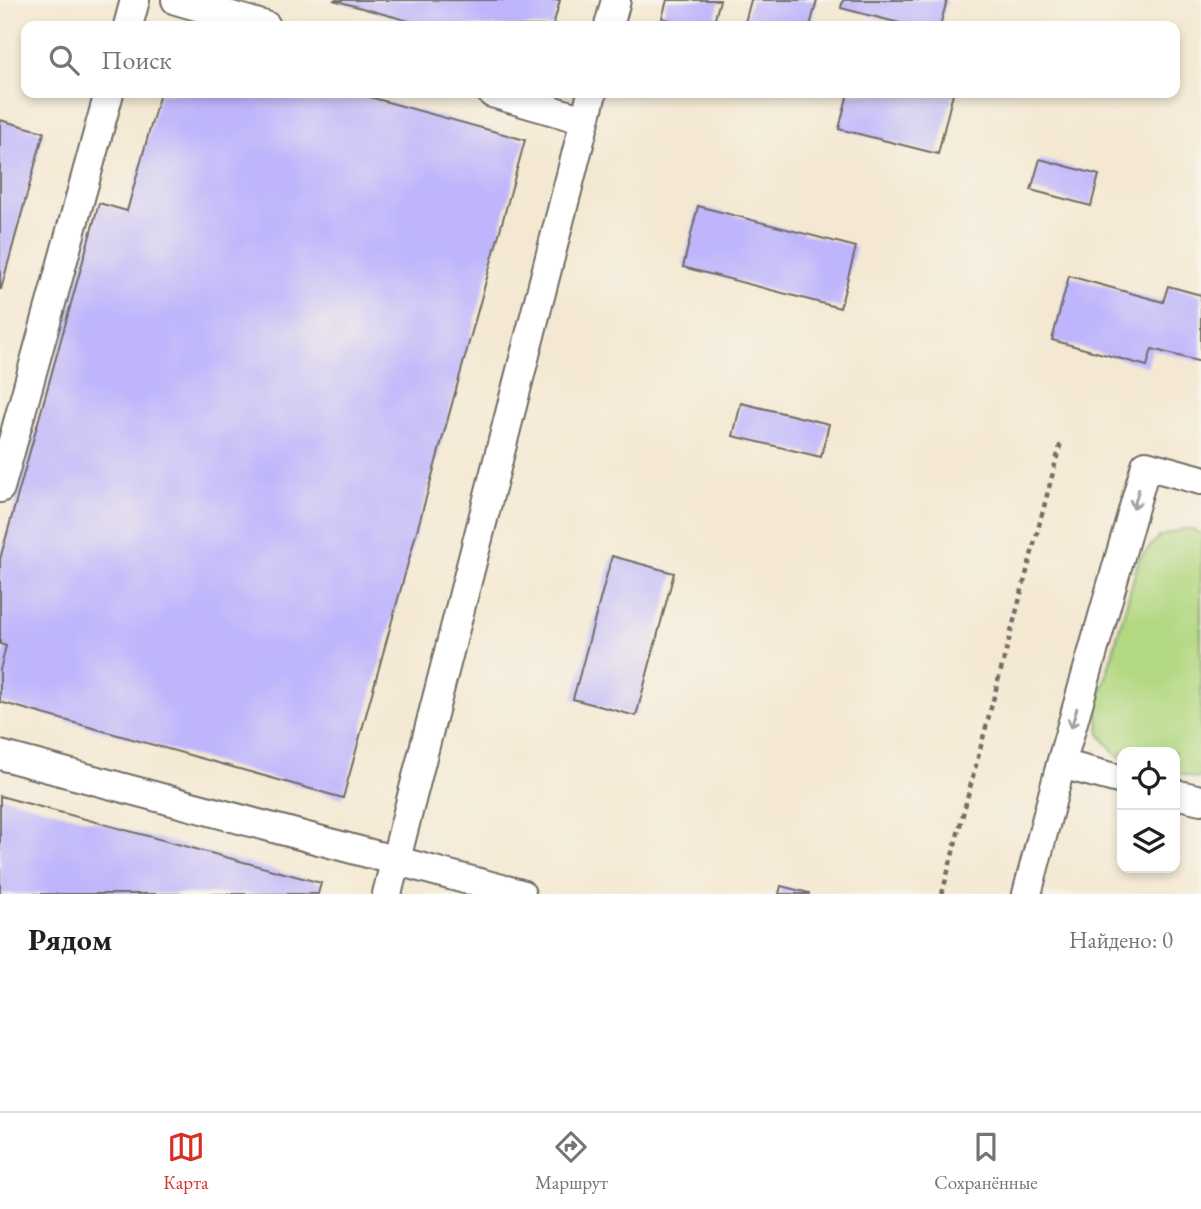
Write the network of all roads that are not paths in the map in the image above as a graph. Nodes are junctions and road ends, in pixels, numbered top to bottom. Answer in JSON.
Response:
{"nodes":[{"id":1,"x":135,"y":0,"type":"edge"},
{"id":2,"x":176,"y":0,"type":"edge"},
{"id":3,"x":616,"y":0,"type":"edge"},
{"id":4,"x":129,"y":21,"type":"edge"},
{"id":5,"x":249,"y":21,"type":"edge"},
{"id":6,"x":610,"y":21,"type":"edge"},
{"id":7,"x":108,"y":98,"type":"edge"},
{"id":8,"x":509,"y":98,"type":"edge"},
{"id":9,"x":591,"y":98,"type":"edge"},
{"id":10,"x":585,"y":120,"type":"junction"},
{"id":11,"x":1201,"y":480,"type":"edge"},
{"id":12,"x":0,"y":488,"type":"edge"},
{"id":13,"x":0,"y":755,"type":"edge"},
{"id":14,"x":1061,"y":764,"type":"junction"},
{"id":15,"x":1117,"y":779,"type":"edge"},
{"id":16,"x":1180,"y":795,"type":"edge"},
{"id":17,"x":1201,"y":800,"type":"edge"},
{"id":18,"x":396,"y":861,"type":"junction"},
{"id":19,"x":387,"y":894,"type":"edge"},
{"id":20,"x":521,"y":894,"type":"edge"},
{"id":21,"x":1027,"y":894,"type":"edge"}],
"edges":[{"from":1,"to":4,"type":"street"},
{"from":2,"to":5,"type":"street"},
{"from":3,"to":6,"type":"street"},
{"from":7,"to":12,"type":"street"},
{"from":8,"to":10,"type":"street"},
{"from":9,"to":10,"type":"street"},
{"from":10,"to":18,"type":"street"},
{"from":11,"to":14,"type":"street","one_way":true},
{"from":13,"to":18,"type":"street"},
{"from":14,"to":15,"type":"street"},
{"from":14,"to":21,"type":"street"},
{"from":16,"to":17,"type":"street"},
{"from":18,"to":19,"type":"street"},
{"from":18,"to":20,"type":"street"}]}
